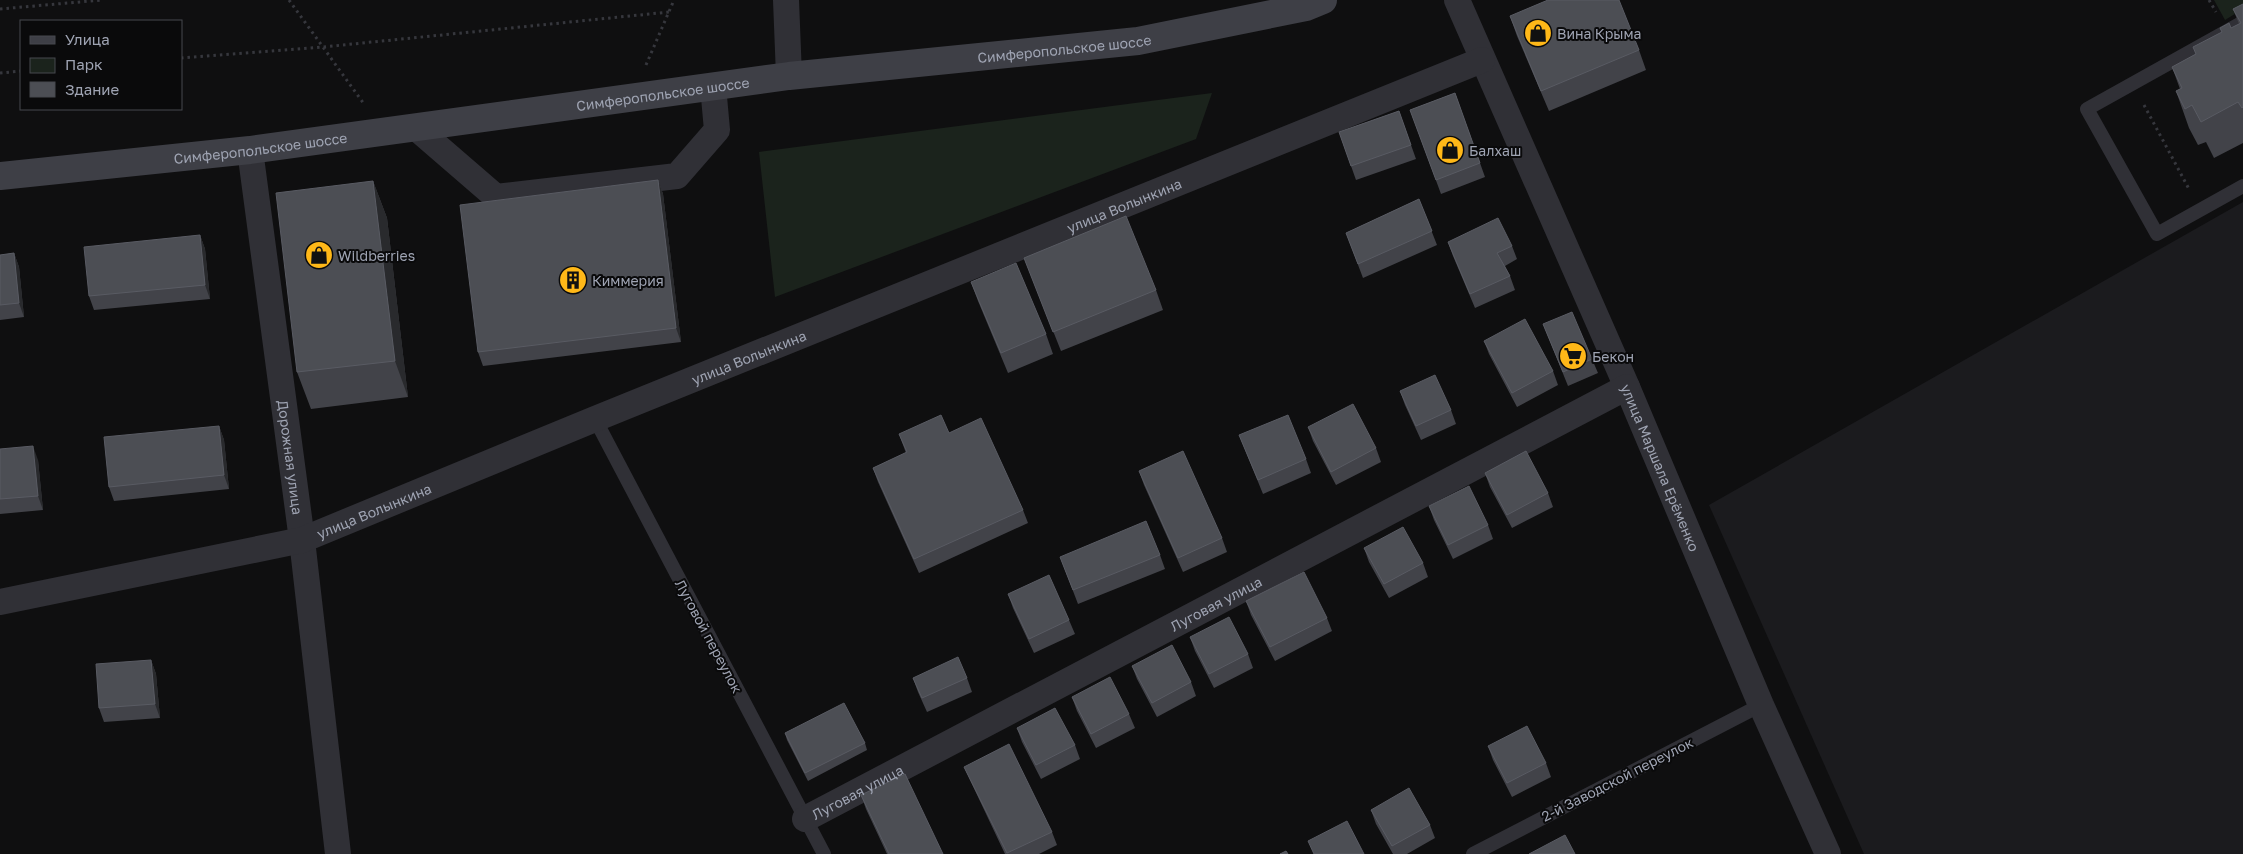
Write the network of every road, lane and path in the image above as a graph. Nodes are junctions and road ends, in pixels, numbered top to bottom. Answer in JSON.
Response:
{"nodes":[{"id":1,"x":102,"y":0,"type":"edge"},
{"id":2,"x":289,"y":0,"type":"edge"},
{"id":3,"x":674,"y":0,"type":"edge"},
{"id":4,"x":786,"y":0,"type":"edge"},
{"id":5,"x":1457,"y":0,"type":"edge"},
{"id":6,"x":1311,"y":2,"type":"edge"},
{"id":7,"x":0,"y":9,"type":"edge"},
{"id":8,"x":669,"y":12,"type":"junction"},
{"id":9,"x":2243,"y":22,"type":"edge"},
{"id":10,"x":323,"y":47,"type":"junction"},
{"id":11,"x":182,"y":58,"type":"edge"},
{"id":12,"x":1482,"y":60,"type":"junction"},
{"id":13,"x":645,"y":66,"type":"dead end"},
{"id":14,"x":20,"y":71,"type":"edge"},
{"id":15,"x":0,"y":73,"type":"edge"},
{"id":16,"x":789,"y":76,"type":"junction"},
{"id":17,"x":713,"y":86,"type":"junction"},
{"id":18,"x":2143,"y":103,"type":"dead end"},
{"id":19,"x":364,"y":104,"type":"dead end"},
{"id":20,"x":415,"y":127,"type":"junction"},
{"id":21,"x":250,"y":150,"type":"junction"},
{"id":22,"x":0,"y":176,"type":"edge"},
{"id":23,"x":2243,"y":186,"type":"edge"},
{"id":24,"x":2191,"y":192,"type":"dead end"},
{"id":25,"x":1627,"y":387,"type":"junction"},
{"id":26,"x":595,"y":419,"type":"junction"},
{"id":27,"x":302,"y":540,"type":"junction"},
{"id":28,"x":0,"y":602,"type":"edge"},
{"id":29,"x":1761,"y":705,"type":"junction"},
{"id":30,"x":805,"y":819,"type":"junction"},
{"id":31,"x":338,"y":854,"type":"edge"},
{"id":32,"x":824,"y":854,"type":"edge"},
{"id":33,"x":1473,"y":854,"type":"edge"},
{"id":34,"x":1828,"y":854,"type":"edge"}],
"edges":[{"from":1,"to":7,"type":"path"},
{"from":2,"to":10,"type":"path"},
{"from":3,"to":8,"type":"path"},
{"from":4,"to":16,"type":"street"},
{"from":5,"to":12,"type":"street","name":"улица Маршала Ерёменко"},
{"from":6,"to":16,"type":"main road","name":"Симферопольское шоссе"},
{"from":8,"to":10,"type":"path"},
{"from":8,"to":13,"type":"path"},
{"from":9,"to":23,"type":"lane"},
{"from":10,"to":11,"type":"path"},
{"from":10,"to":19,"type":"path"},
{"from":12,"to":25,"type":"street","name":"улица Маршала Ерёменко"},
{"from":12,"to":26,"type":"street","name":"улица Волынкина"},
{"from":14,"to":15,"type":"path"},
{"from":16,"to":17,"type":"main road","name":"Симферопольское шоссе"},
{"from":17,"to":20,"type":"main road","name":"Симферопольское шоссе"},
{"from":17,"to":20,"type":"street"},
{"from":18,"to":24,"type":"path"},
{"from":20,"to":21,"type":"main road","name":"Симферопольское шоссе"},
{"from":21,"to":22,"type":"main road","name":"Симферопольское шоссе"},
{"from":21,"to":27,"type":"street","name":"Дорожная улица"},
{"from":25,"to":29,"type":"street","name":"улица Маршала Ерёменко"},
{"from":25,"to":30,"type":"street","name":"Луговая улица"},
{"from":26,"to":27,"type":"street","name":"улица Волынкина"},
{"from":26,"to":30,"type":"lane","name":"Луговой переулок"},
{"from":27,"to":28,"type":"street","name":"улица Волынкина"},
{"from":27,"to":31,"type":"street","name":"Дорожная улица"},
{"from":29,"to":33,"type":"lane","name":"2-й Заводской переулок"},
{"from":29,"to":34,"type":"street","name":"улица Маршала Ерёменко"},
{"from":30,"to":32,"type":"lane","name":"Луговой переулок"}]}
